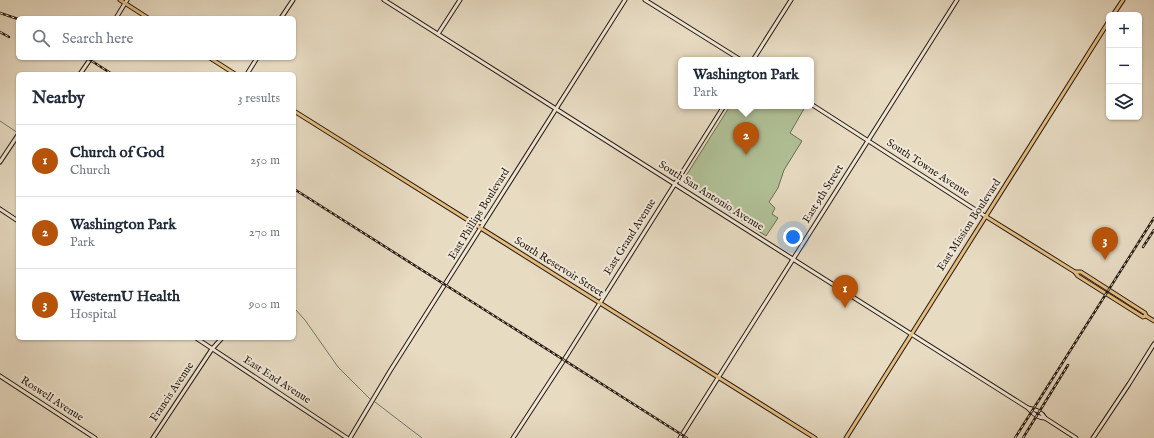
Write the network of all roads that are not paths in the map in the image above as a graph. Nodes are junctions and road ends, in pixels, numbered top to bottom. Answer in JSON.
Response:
{"nodes":[{"id":1,"x":120,"y":0,"type":"edge"},
{"id":2,"x":293,"y":0,"type":"edge"},
{"id":3,"x":384,"y":0,"type":"edge"},
{"id":4,"x":460,"y":0,"type":"edge"},
{"id":5,"x":625,"y":0,"type":"edge"},
{"id":6,"x":645,"y":0,"type":"edge"},
{"id":7,"x":791,"y":0,"type":"edge"},
{"id":8,"x":957,"y":0,"type":"edge"},
{"id":9,"x":1123,"y":0,"type":"edge"},
{"id":10,"x":126,"y":2,"type":"edge"},
{"id":11,"x":1115,"y":12,"type":"edge"},
{"id":12,"x":117,"y":16,"type":"edge"},
{"id":13,"x":145,"y":16,"type":"edge"},
{"id":14,"x":282,"y":16,"type":"edge"},
{"id":15,"x":1106,"y":26,"type":"edge"},
{"id":16,"x":438,"y":34,"type":"junction"},
{"id":17,"x":737,"y":57,"type":"edge"},
{"id":18,"x":755,"y":57,"type":"edge"},
{"id":19,"x":90,"y":60,"type":"edge"},
{"id":20,"x":213,"y":60,"type":"edge"},
{"id":21,"x":256,"y":60,"type":"edge"},
{"id":22,"x":81,"y":72,"type":"edge"},
{"id":23,"x":232,"y":72,"type":"edge"},
{"id":24,"x":248,"y":72,"type":"edge"},
{"id":25,"x":814,"y":106,"type":"edge"},
{"id":26,"x":556,"y":109,"type":"junction"},
{"id":27,"x":722,"y":109,"type":"edge"},
{"id":28,"x":296,"y":112,"type":"edge"},
{"id":29,"x":16,"y":138,"type":"edge"},
{"id":30,"x":868,"y":140,"type":"junction"},
{"id":31,"x":0,"y":162,"type":"edge"},
{"id":32,"x":674,"y":184,"type":"junction"},
{"id":33,"x":0,"y":209,"type":"edge"},
{"id":34,"x":986,"y":216,"type":"junction"},
{"id":35,"x":16,"y":220,"type":"edge"},
{"id":36,"x":481,"y":228,"type":"junction"},
{"id":37,"x":793,"y":259,"type":"junction"},
{"id":38,"x":1075,"y":272,"type":"junction"},
{"id":39,"x":599,"y":303,"type":"junction"},
{"id":40,"x":1146,"y":316,"type":"junction"},
{"id":41,"x":1154,"y":321,"type":"edge"},
{"id":42,"x":912,"y":334,"type":"junction"},
{"id":43,"x":199,"y":340,"type":"edge"},
{"id":44,"x":220,"y":340,"type":"edge"},
{"id":45,"x":1154,"y":344,"type":"edge"},
{"id":46,"x":212,"y":349,"type":"junction"},
{"id":47,"x":0,"y":376,"type":"edge"},
{"id":48,"x":718,"y":376,"type":"junction"},
{"id":49,"x":95,"y":438,"type":"edge"},
{"id":50,"x":152,"y":438,"type":"edge"},
{"id":51,"x":348,"y":438,"type":"edge"},
{"id":52,"x":513,"y":438,"type":"edge"},
{"id":53,"x":680,"y":438,"type":"edge"},
{"id":54,"x":815,"y":438,"type":"edge"},
{"id":55,"x":846,"y":438,"type":"edge"},
{"id":56,"x":1076,"y":438,"type":"edge"},
{"id":57,"x":1093,"y":438,"type":"edge"}],
"edges":[{"from":1,"to":10,"type":"main road"},
{"from":2,"to":14,"type":"street"},
{"from":3,"to":16,"type":"street","name":"South San Antonio Avenue"},
{"from":4,"to":16,"type":"street"},
{"from":5,"to":26,"type":"street","name":"East Phillips Boulevard"},
{"from":6,"to":17,"type":"street"},
{"from":7,"to":18,"type":"street"},
{"from":8,"to":30,"type":"street","name":"East 9th Street"},
{"from":9,"to":11,"type":"main road"},
{"from":10,"to":12,"type":"street"},
{"from":10,"to":13,"type":"main road"},
{"from":15,"to":34,"type":"main road","name":"East Mission Boulevard"},
{"from":16,"to":26,"type":"street","name":"South San Antonio Avenue"},
{"from":19,"to":22,"type":"street"},
{"from":20,"to":23,"type":"main road"},
{"from":21,"to":24,"type":"street"},
{"from":25,"to":30,"type":"street","name":"South Towne Avenue"},
{"from":26,"to":32,"type":"street","name":"South San Antonio Avenue"},
{"from":26,"to":36,"type":"street","name":"East Phillips Boulevard"},
{"from":27,"to":32,"type":"street","name":"East Grand Avenue"},
{"from":28,"to":36,"type":"main road","name":"South Reservoir Street"},
{"from":29,"to":31,"type":"street"},
{"from":30,"to":34,"type":"street","name":"South Towne Avenue"},
{"from":30,"to":37,"type":"street","name":"East 9th Street"},
{"from":32,"to":37,"type":"street","name":"South San Antonio Avenue"},
{"from":32,"to":39,"type":"street","name":"East Grand Avenue"},
{"from":33,"to":35,"type":"street"},
{"from":34,"to":38,"type":"main road","name":"South Towne Avenue"},
{"from":34,"to":42,"type":"main road","name":"East Mission Boulevard"},
{"from":36,"to":39,"type":"main road","name":"South Reservoir Street"},
{"from":36,"to":51,"type":"street","name":"East Phillips Boulevard"},
{"from":37,"to":42,"type":"street","name":"South San Antonio Avenue"},
{"from":37,"to":48,"type":"street","name":"East 9th Street"},
{"from":38,"to":40,"type":"main road"},
{"from":38,"to":40,"type":"main road"},
{"from":39,"to":48,"type":"main road","name":"South Reservoir Street"},
{"from":39,"to":52,"type":"street","name":"East Grand Avenue"},
{"from":40,"to":41,"type":"main road"},
{"from":42,"to":55,"type":"main road","name":"East Mission Boulevard"},
{"from":42,"to":56,"type":"street","name":"South San Antonio Avenue"},
{"from":43,"to":46,"type":"street","name":"East End Avenue"},
{"from":44,"to":46,"type":"street","name":"Francis Avenue"},
{"from":45,"to":57,"type":"street"},
{"from":46,"to":50,"type":"street","name":"Francis Avenue"},
{"from":46,"to":51,"type":"street","name":"East End Avenue"},
{"from":47,"to":49,"type":"street","name":"Roswell Avenue"},
{"from":48,"to":53,"type":"street","name":"East 9th Street"},
{"from":48,"to":54,"type":"main road","name":"South Reservoir Street"}]}
